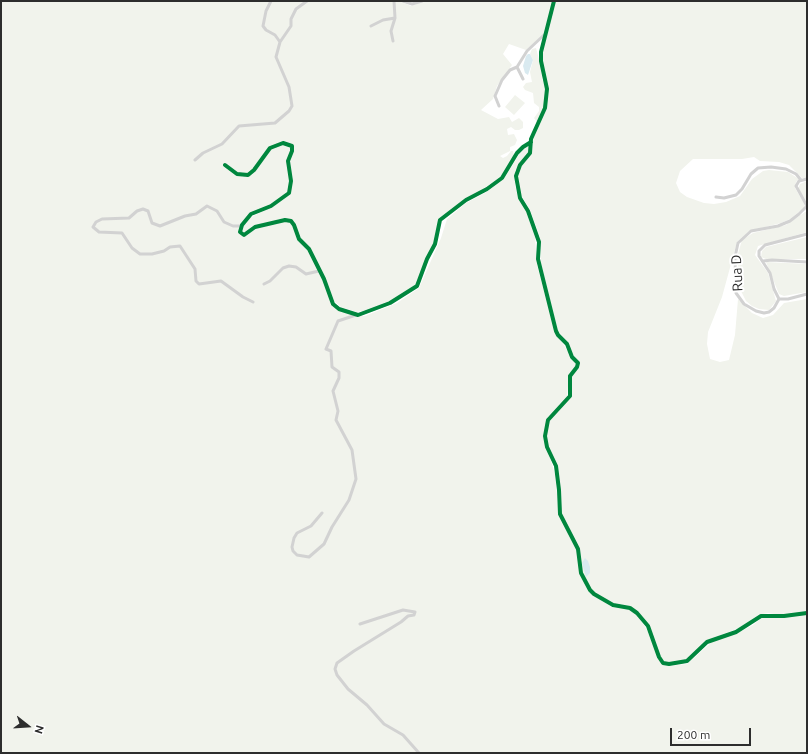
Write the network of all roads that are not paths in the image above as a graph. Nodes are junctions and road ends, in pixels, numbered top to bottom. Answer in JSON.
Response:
{"nodes":[{"id":1,"x":271,"y":1,"type":"edge"},
{"id":2,"x":307,"y":1,"type":"edge"},
{"id":3,"x":394,"y":1,"type":"edge"},
{"id":4,"x":404,"y":1,"type":"edge"},
{"id":5,"x":422,"y":1,"type":"edge"},
{"id":6,"x":554,"y":1,"type":"edge"},
{"id":7,"x":395,"y":18,"type":"junction"},
{"id":8,"x":371,"y":26,"type":"dead end"},
{"id":9,"x":545,"y":34,"type":"junction"},
{"id":10,"x":392,"y":41,"type":"dead end"},
{"id":11,"x":280,"y":42,"type":"junction"},
{"id":12,"x":517,"y":67,"type":"junction"},
{"id":13,"x":523,"y":79,"type":"dead end"},
{"id":14,"x":499,"y":106,"type":"dead end"},
{"id":15,"x":531,"y":142,"type":"junction"},
{"id":16,"x":196,"y":160,"type":"dead end"},
{"id":17,"x":226,"y":165,"type":"dead end"},
{"id":18,"x":807,"y":179,"type":"edge"},
{"id":19,"x":801,"y":180,"type":"junction"},
{"id":20,"x":716,"y":197,"type":"dead end"},
{"id":21,"x":807,"y":206,"type":"edge"},
{"id":22,"x":241,"y":226,"type":"junction"},
{"id":23,"x":807,"y":234,"type":"edge"},
{"id":24,"x":763,"y":261,"type":"junction"},
{"id":25,"x":807,"y":262,"type":"edge"},
{"id":26,"x":319,"y":271,"type":"junction"},
{"id":27,"x":264,"y":284,"type":"dead end"},
{"id":28,"x":807,"y":294,"type":"edge"},
{"id":29,"x":779,"y":299,"type":"junction"},
{"id":30,"x":253,"y":302,"type":"dead end"},
{"id":31,"x":358,"y":315,"type":"junction"},
{"id":32,"x":322,"y":513,"type":"dead end"},
{"id":33,"x":807,"y":613,"type":"edge"},
{"id":34,"x":360,"y":624,"type":"dead end"},
{"id":35,"x":419,"y":753,"type":"edge"}],
"edges":[{"from":1,"to":11,"type":"street"},
{"from":2,"to":11,"type":"street"},
{"from":3,"to":7,"type":"street"},
{"from":4,"to":5,"type":"street"},
{"from":6,"to":9,"type":"street"},
{"from":7,"to":8,"type":"street"},
{"from":7,"to":10,"type":"street"},
{"from":9,"to":12,"type":"street"},
{"from":9,"to":15,"type":"street"},
{"from":11,"to":16,"type":"street"},
{"from":12,"to":13,"type":"street"},
{"from":12,"to":14,"type":"street"},
{"from":15,"to":31,"type":"street"},
{"from":15,"to":33,"type":"street"},
{"from":17,"to":22,"type":"street"},
{"from":18,"to":19,"type":"street"},
{"from":19,"to":20,"type":"street"},
{"from":19,"to":21,"type":"street"},
{"from":21,"to":29,"type":"street","name":"Rua D"},
{"from":22,"to":26,"type":"street"},
{"from":22,"to":30,"type":"street"},
{"from":23,"to":24,"type":"street","name":"Rua D"},
{"from":24,"to":25,"type":"street"},
{"from":24,"to":29,"type":"street","name":"Rua D"},
{"from":26,"to":27,"type":"street"},
{"from":26,"to":31,"type":"street"},
{"from":28,"to":29,"type":"street"},
{"from":31,"to":32,"type":"street"},
{"from":34,"to":35,"type":"street"}]}
